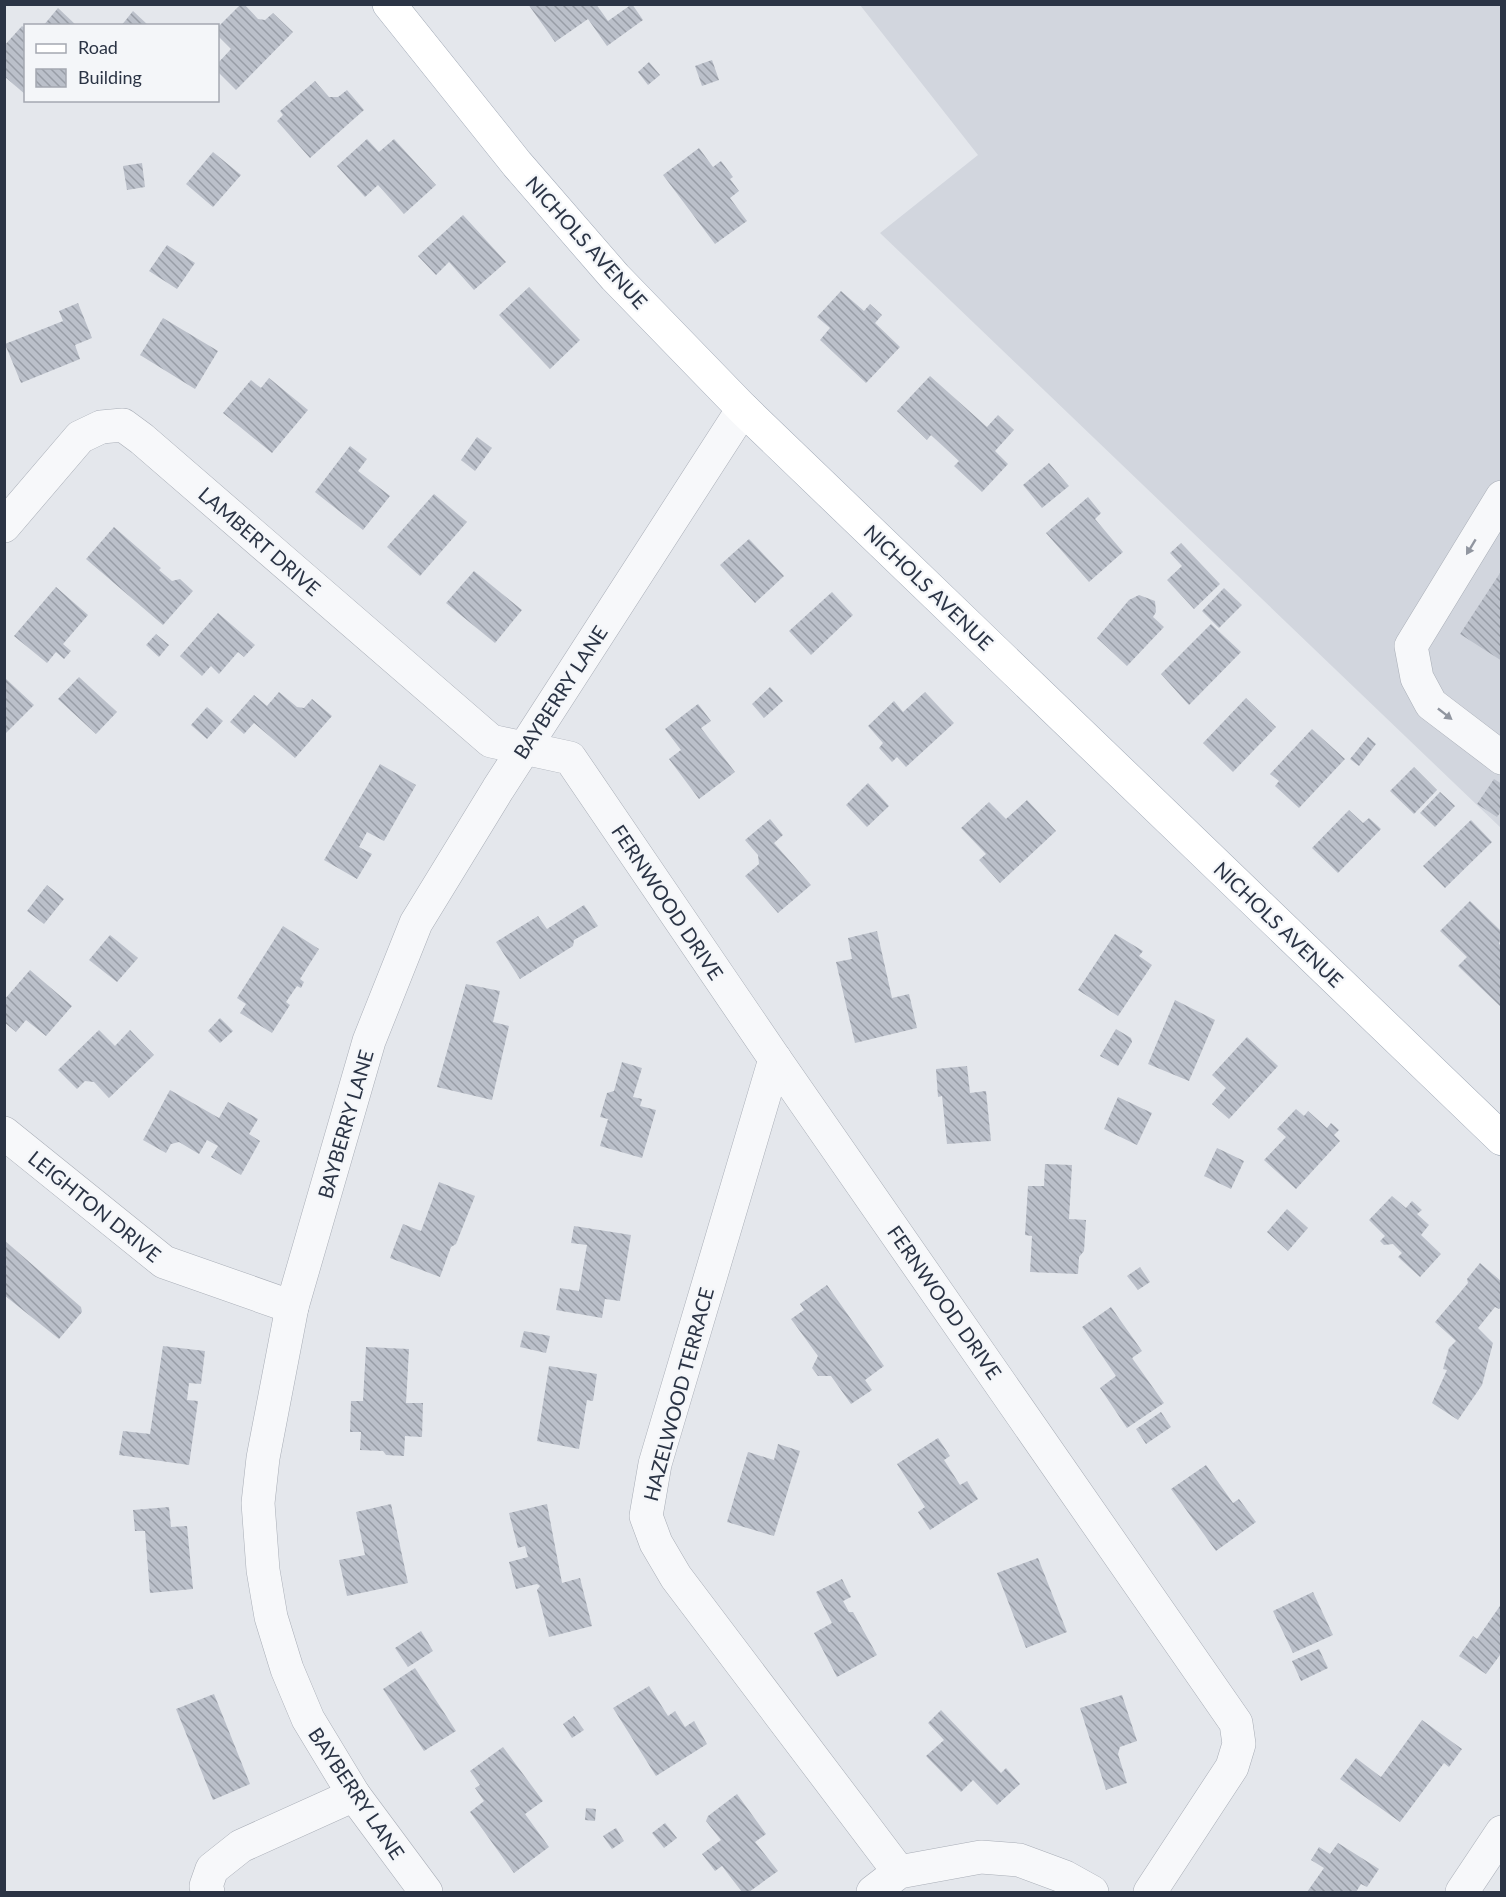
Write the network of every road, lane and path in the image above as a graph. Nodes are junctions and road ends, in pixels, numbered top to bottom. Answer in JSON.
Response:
{"nodes":[{"id":1,"x":388,"y":4,"type":"edge"},
{"id":2,"x":743,"y":409,"type":"junction"},
{"id":3,"x":1502,"y":497,"type":"edge"},
{"id":4,"x":4,"y":526,"type":"edge"},
{"id":5,"x":525,"y":747,"type":"junction"},
{"id":6,"x":1502,"y":758,"type":"edge"},
{"id":7,"x":775,"y":1059,"type":"junction"},
{"id":8,"x":4,"y":1133,"type":"edge"},
{"id":9,"x":1502,"y":1139,"type":"edge"},
{"id":10,"x":292,"y":1307,"type":"junction"},
{"id":11,"x":354,"y":1795,"type":"junction"},
{"id":12,"x":1502,"y":1832,"type":"edge"},
{"id":13,"x":899,"y":1872,"type":"junction"},
{"id":14,"x":208,"y":1893,"type":"edge"},
{"id":15,"x":426,"y":1893,"type":"edge"},
{"id":16,"x":873,"y":1893,"type":"edge"},
{"id":17,"x":1092,"y":1893,"type":"edge"},
{"id":18,"x":1150,"y":1893,"type":"edge"},
{"id":19,"x":1462,"y":1893,"type":"edge"}],
"edges":[{"from":1,"to":2,"type":"main road","name":"NICHOLS AVENUE"},
{"from":2,"to":5,"type":"street","name":"BAYBERRY LANE"},
{"from":2,"to":9,"type":"main road","name":"NICHOLS AVENUE"},
{"from":3,"to":6,"type":"street","one_way":true},
{"from":4,"to":5,"type":"street","name":"LAMBERT DRIVE"},
{"from":5,"to":7,"type":"street","name":"FERNWOOD DRIVE"},
{"from":5,"to":10,"type":"street","name":"BAYBERRY LANE"},
{"from":7,"to":13,"type":"street","name":"HAZELWOOD TERRACE"},
{"from":7,"to":18,"type":"street","name":"FERNWOOD DRIVE"},
{"from":8,"to":10,"type":"street","name":"LEIGHTON DRIVE"},
{"from":10,"to":11,"type":"street","name":"BAYBERRY LANE"},
{"from":11,"to":14,"type":"street"},
{"from":11,"to":15,"type":"street","name":"BAYBERRY LANE"},
{"from":12,"to":19,"type":"street"},
{"from":13,"to":16,"type":"street"},
{"from":13,"to":17,"type":"street"}]}
